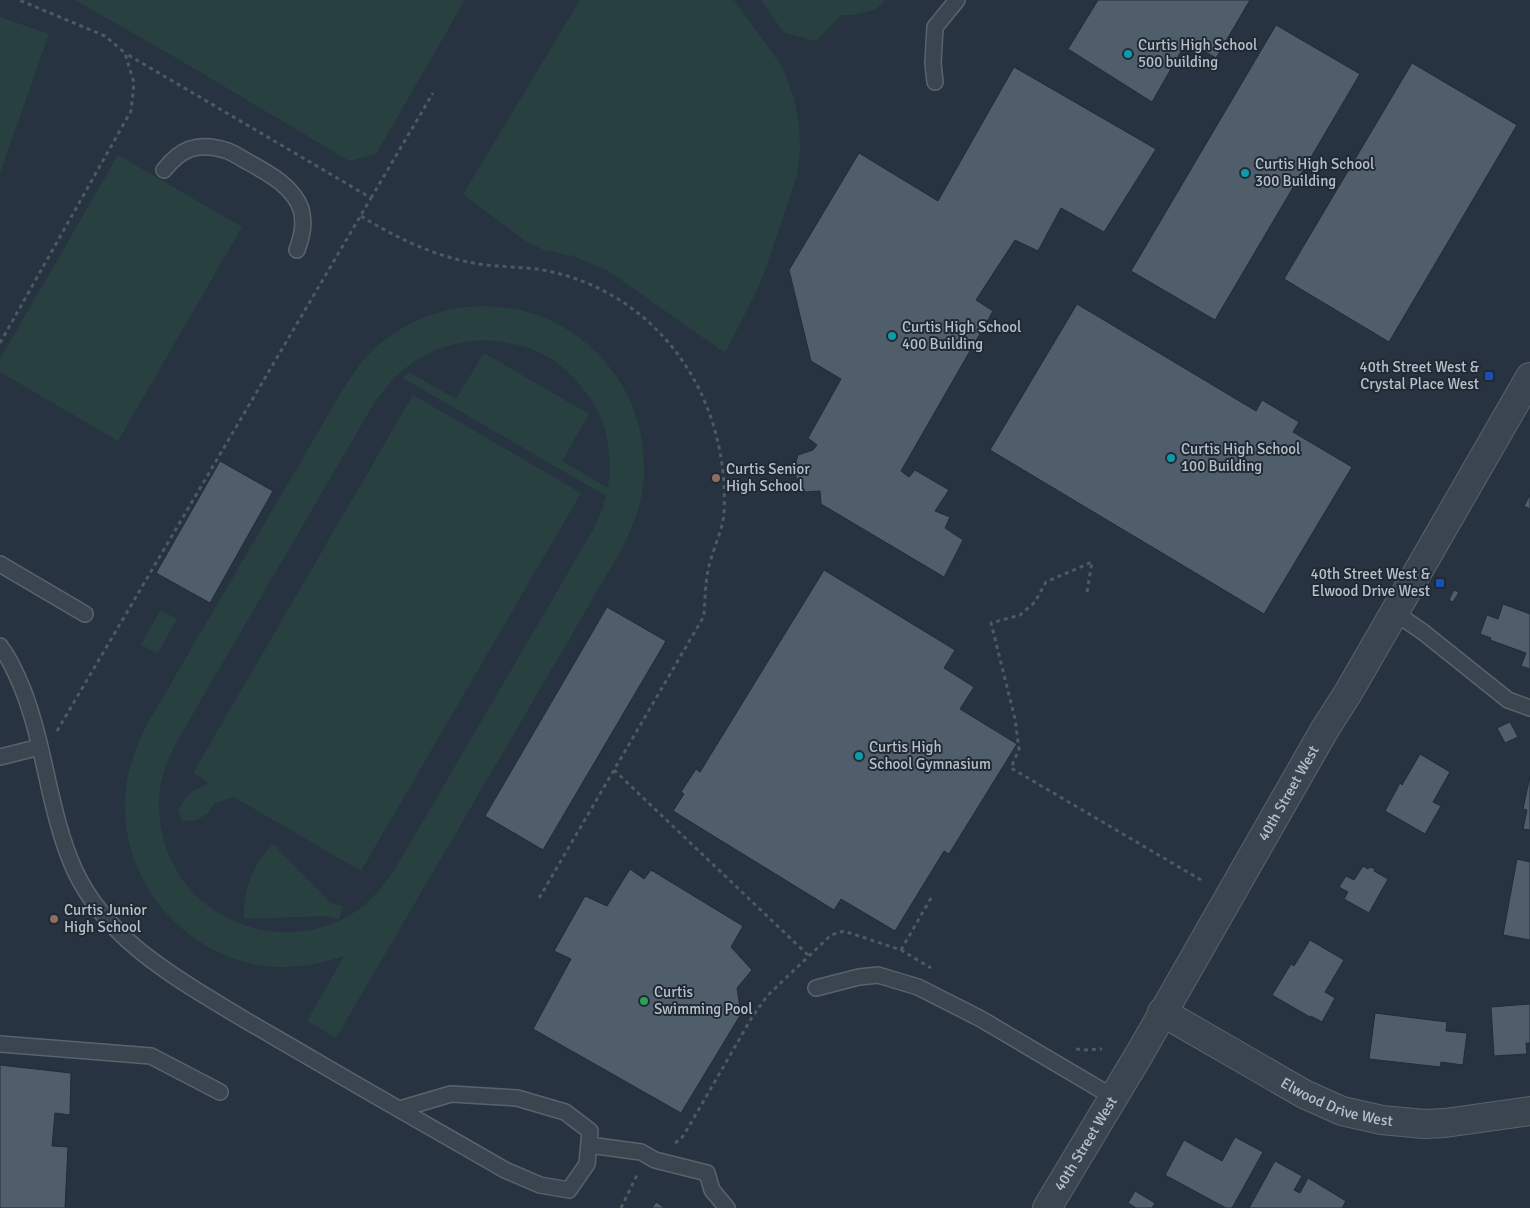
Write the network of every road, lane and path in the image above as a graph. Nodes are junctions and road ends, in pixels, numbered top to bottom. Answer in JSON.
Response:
{"nodes":[{"id":1,"x":18,"y":0,"type":"edge"},
{"id":2,"x":957,"y":0,"type":"edge"},
{"id":3,"x":125,"y":53,"type":"junction"},
{"id":4,"x":935,"y":82,"type":"dead end"},
{"id":5,"x":433,"y":93,"type":"dead end"},
{"id":6,"x":164,"y":170,"type":"dead end"},
{"id":7,"x":371,"y":198,"type":"junction"},
{"id":8,"x":361,"y":216,"type":"junction"},
{"id":9,"x":297,"y":250,"type":"dead end"},
{"id":10,"x":0,"y":342,"type":"edge"},
{"id":11,"x":1530,"y":377,"type":"edge"},
{"id":12,"x":0,"y":564,"type":"edge"},
{"id":13,"x":1087,"y":592,"type":"dead end"},
{"id":14,"x":1394,"y":612,"type":"junction"},
{"id":15,"x":85,"y":614,"type":"dead end"},
{"id":16,"x":0,"y":646,"type":"edge"},
{"id":17,"x":1530,"y":708,"type":"edge"},
{"id":18,"x":41,"y":752,"type":"junction"},
{"id":19,"x":0,"y":757,"type":"edge"},
{"id":20,"x":614,"y":770,"type":"junction"},
{"id":21,"x":1201,"y":880,"type":"dead end"},
{"id":22,"x":931,"y":898,"type":"dead end"},
{"id":23,"x":538,"y":900,"type":"dead end"},
{"id":24,"x":901,"y":950,"type":"junction"},
{"id":25,"x":809,"y":956,"type":"junction"},
{"id":26,"x":938,"y":972,"type":"dead end"},
{"id":27,"x":816,"y":988,"type":"dead end"},
{"id":28,"x":1162,"y":1012,"type":"junction"},
{"id":29,"x":0,"y":1044,"type":"edge"},
{"id":30,"x":1069,"y":1047,"type":"dead end"},
{"id":31,"x":1102,"y":1049,"type":"dead end"},
{"id":32,"x":220,"y":1092,"type":"dead end"},
{"id":33,"x":1113,"y":1097,"type":"junction"},
{"id":34,"x":400,"y":1109,"type":"junction"},
{"id":35,"x":1530,"y":1111,"type":"edge"},
{"id":36,"x":589,"y":1145,"type":"junction"},
{"id":37,"x":669,"y":1148,"type":"dead end"},
{"id":38,"x":637,"y":1176,"type":"dead end"},
{"id":39,"x":621,"y":1208,"type":"edge"},
{"id":40,"x":728,"y":1208,"type":"edge"},
{"id":41,"x":1047,"y":1208,"type":"edge"}],
"edges":[{"from":1,"to":3,"type":"path"},
{"from":2,"to":4,"type":"lane"},
{"from":3,"to":7,"type":"path"},
{"from":3,"to":10,"type":"path"},
{"from":5,"to":7,"type":"path"},
{"from":6,"to":9,"type":"lane"},
{"from":7,"to":8,"type":"path"},
{"from":8,"to":18,"type":"path"},
{"from":8,"to":20,"type":"path"},
{"from":11,"to":14,"type":"street","name":"40th Street West"},
{"from":12,"to":15,"type":"lane"},
{"from":13,"to":21,"type":"path"},
{"from":14,"to":17,"type":"lane"},
{"from":14,"to":28,"type":"street","name":"40th Street West"},
{"from":16,"to":18,"type":"lane"},
{"from":18,"to":19,"type":"lane"},
{"from":18,"to":34,"type":"lane"},
{"from":20,"to":23,"type":"path"},
{"from":20,"to":25,"type":"path"},
{"from":22,"to":24,"type":"path"},
{"from":24,"to":25,"type":"path"},
{"from":24,"to":26,"type":"path"},
{"from":25,"to":37,"type":"path"},
{"from":27,"to":33,"type":"lane"},
{"from":28,"to":33,"type":"street","name":"40th Street West"},
{"from":28,"to":35,"type":"street","name":"Elwood Drive West"},
{"from":29,"to":32,"type":"lane"},
{"from":30,"to":31,"type":"path"},
{"from":33,"to":41,"type":"street","name":"40th Street West"},
{"from":34,"to":36,"type":"lane"},
{"from":34,"to":36,"type":"lane"},
{"from":36,"to":40,"type":"lane"},
{"from":38,"to":39,"type":"path"}]}
